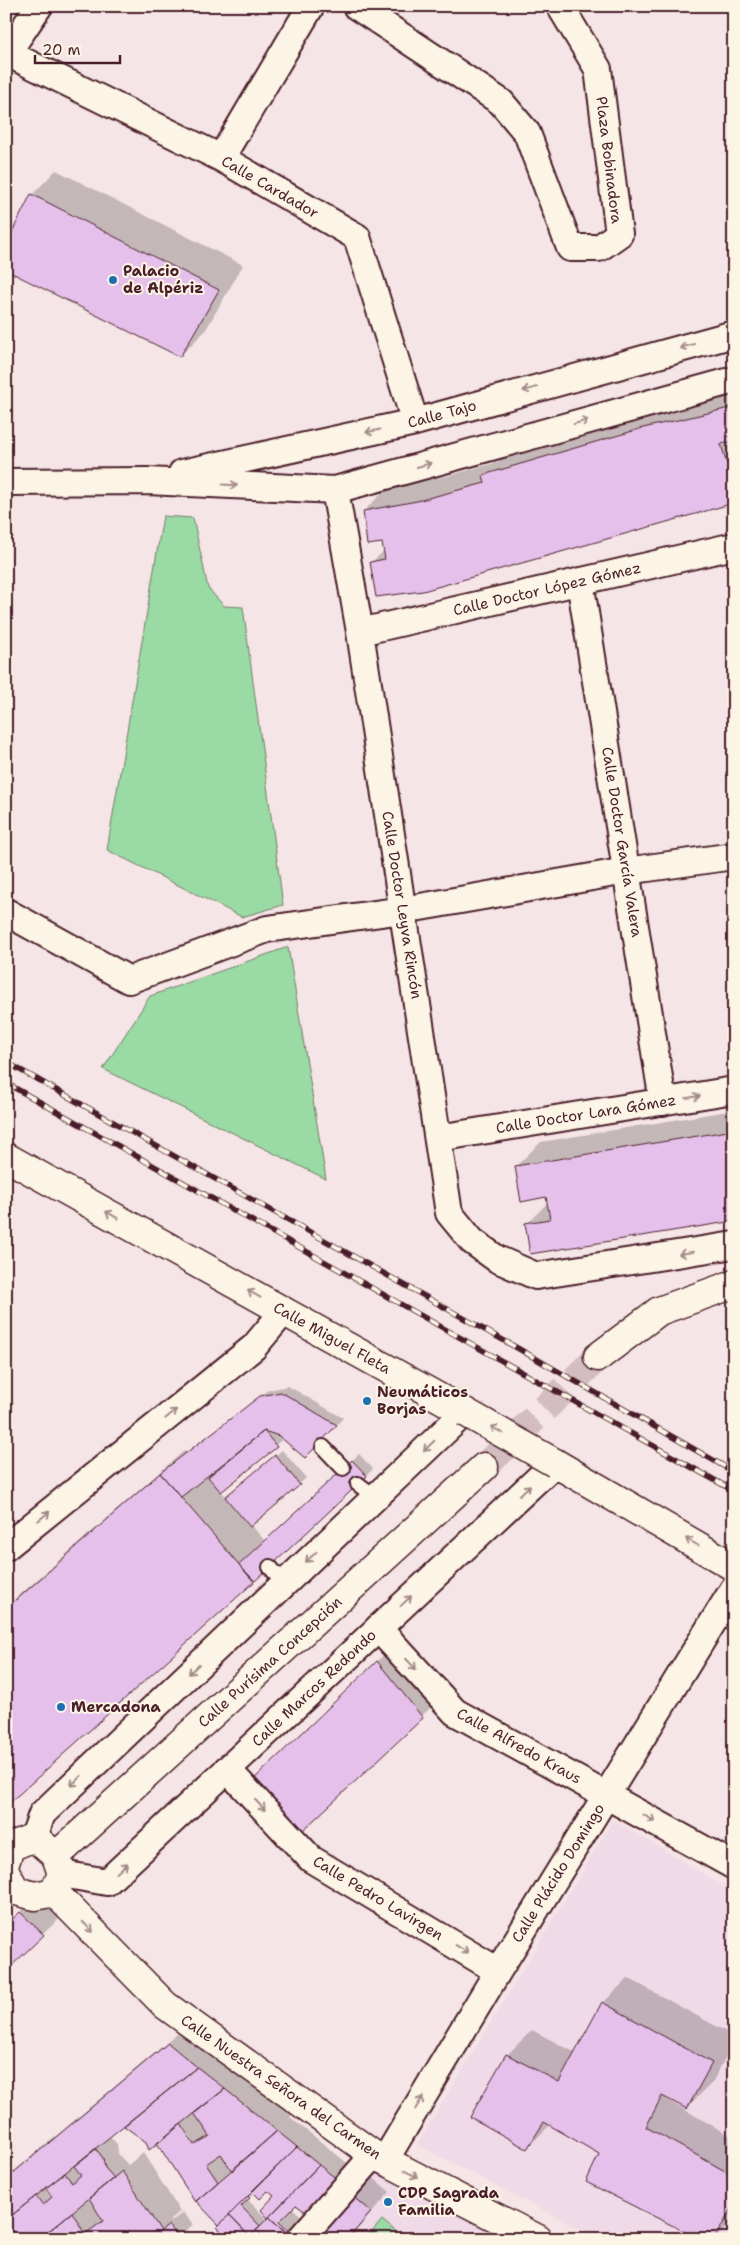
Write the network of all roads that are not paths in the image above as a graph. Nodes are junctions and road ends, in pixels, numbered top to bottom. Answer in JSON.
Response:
{"nodes":[{"id":1,"x":39,"y":6,"type":"edge"},
{"id":2,"x":311,"y":6,"type":"edge"},
{"id":3,"x":356,"y":6,"type":"edge"},
{"id":4,"x":560,"y":6,"type":"edge"},
{"id":5,"x":7,"y":54,"type":"edge"},
{"id":6,"x":220,"y":158,"type":"junction"},
{"id":7,"x":734,"y":334,"type":"edge"},
{"id":8,"x":734,"y":380,"type":"edge"},
{"id":9,"x":415,"y":422,"type":"junction"},
{"id":10,"x":147,"y":481,"type":"junction"},
{"id":11,"x":6,"y":482,"type":"edge"},
{"id":12,"x":335,"y":490,"type":"junction"},
{"id":13,"x":734,"y":546,"type":"edge"},
{"id":14,"x":580,"y":581,"type":"junction"},
{"id":15,"x":360,"y":632,"type":"junction"},
{"id":16,"x":734,"y":856,"type":"edge"},
{"id":17,"x":626,"y":871,"type":"junction"},
{"id":18,"x":403,"y":910,"type":"junction"},
{"id":19,"x":6,"y":912,"type":"edge"},
{"id":20,"x":734,"y":1090,"type":"edge"},
{"id":21,"x":663,"y":1102,"type":"junction"},
{"id":22,"x":438,"y":1138,"type":"junction"},
{"id":23,"x":6,"y":1157,"type":"edge"},
{"id":24,"x":734,"y":1245,"type":"edge"},
{"id":25,"x":734,"y":1284,"type":"edge"},
{"id":26,"x":284,"y":1311,"type":"junction"},
{"id":27,"x":598,"y":1357,"type":"tunnel mouth"},
{"id":28,"x":465,"y":1412,"type":"junction"},
{"id":29,"x":323,"y":1447,"type":"dead end"},
{"id":30,"x":554,"y":1463,"type":"junction"},
{"id":31,"x":484,"y":1467,"type":"tunnel mouth"},
{"id":32,"x":343,"y":1468,"type":"dead end"},
{"id":33,"x":6,"y":1547,"type":"edge"},
{"id":34,"x":734,"y":1567,"type":"edge"},
{"id":35,"x":734,"y":1588,"type":"edge"},
{"id":36,"x":378,"y":1628,"type":"junction"},
{"id":37,"x":227,"y":1769,"type":"junction"},
{"id":38,"x":607,"y":1794,"type":"junction"},
{"id":39,"x":12,"y":1865,"type":"edge"},
{"id":40,"x":734,"y":1866,"type":"edge"},
{"id":41,"x":57,"y":1874,"type":"junction"},
{"id":42,"x":498,"y":1971,"type":"junction"},
{"id":43,"x":380,"y":2157,"type":"junction"},
{"id":44,"x":300,"y":2239,"type":"edge"},
{"id":45,"x":538,"y":2239,"type":"edge"}],
"edges":[{"from":1,"to":5,"type":"street"},
{"from":2,"to":6,"type":"street"},
{"from":3,"to":4,"type":"street","name":"Plaza Bobinadora"},
{"from":5,"to":6,"type":"street","name":"Calle Cardador"},
{"from":6,"to":9,"type":"street","name":"Calle Cardador"},
{"from":7,"to":9,"type":"street","name":"Calle Tajo","one_way":true},
{"from":12,"to":8,"type":"street","name":"Calle Tajo","one_way":true},
{"from":9,"to":10,"type":"street","name":"Calle Tajo","one_way":true},
{"from":10,"to":11,"type":"street","name":"Calle Tajo"},
{"from":10,"to":12,"type":"street","name":"Calle Tajo","one_way":true},
{"from":12,"to":15,"type":"street","name":"Calle Doctor Leyva Rincón"},
{"from":13,"to":14,"type":"street","name":"Calle Doctor López Gómez"},
{"from":14,"to":15,"type":"street","name":"Calle Doctor López Gómez"},
{"from":14,"to":17,"type":"street","name":"Calle Doctor García Valera"},
{"from":15,"to":18,"type":"street","name":"Calle Doctor Leyva Rincón"},
{"from":16,"to":17,"type":"street"},
{"from":17,"to":18,"type":"street"},
{"from":17,"to":21,"type":"street","name":"Calle Doctor García Valera"},
{"from":18,"to":19,"type":"street"},
{"from":18,"to":22,"type":"street","name":"Calle Doctor Leyva Rincón"},
{"from":21,"to":20,"type":"street","name":"Calle Doctor Lara Gómez","one_way":true},
{"from":21,"to":22,"type":"street","name":"Calle Doctor Lara Gómez"},
{"from":24,"to":22,"type":"street","name":"Calle Doctor Leyva Rincón","one_way":true},
{"from":26,"to":23,"type":"street","name":"Calle Miguel Fleta","one_way":true},
{"from":25,"to":27,"type":"street"},
{"from":26,"to":28,"type":"street","name":"Calle Miguel Fleta"},
{"from":33,"to":26,"type":"street","one_way":true},
{"from":30,"to":28,"type":"street","name":"Calle Miguel Fleta","one_way":true,"bridge":true},
{"from":28,"to":39,"type":"street","one_way":true},
{"from":29,"to":32,"type":"lane"},
{"from":34,"to":30,"type":"street","name":"Calle Miguel Fleta","one_way":true},
{"from":36,"to":30,"type":"street","name":"Calle Marcos Redondo","one_way":true},
{"from":31,"to":41,"type":"street","name":"Calle Purísima Concepción"},
{"from":35,"to":38,"type":"street","name":"Calle Plácido Domingo"},
{"from":36,"to":37,"type":"street","name":"Calle Marcos Redondo"},
{"from":36,"to":38,"type":"street","name":"Calle Alfredo Kraus","one_way":true},
{"from":41,"to":37,"type":"street","name":"Calle Marcos Redondo","one_way":true},
{"from":37,"to":42,"type":"street","name":"Calle Pedro Lavirgen","one_way":true},
{"from":38,"to":40,"type":"street","name":"Calle Alfredo Kraus","one_way":true},
{"from":38,"to":42,"type":"street","name":"Calle Plácido Domingo"},
{"from":39,"to":41,"type":"street","name":"Calle Nuestra Señora del Carmen"},
{"from":39,"to":41,"type":"street"},
{"from":41,"to":43,"type":"street","name":"Calle Nuestra Señora del Carmen","one_way":true},
{"from":43,"to":42,"type":"street","name":"Calle Plácido Domingo","one_way":true},
{"from":43,"to":44,"type":"street","name":"Calle Plácido Domingo"},
{"from":43,"to":45,"type":"street","name":"Calle Nuestra Señora del Carmen","one_way":true}]}
